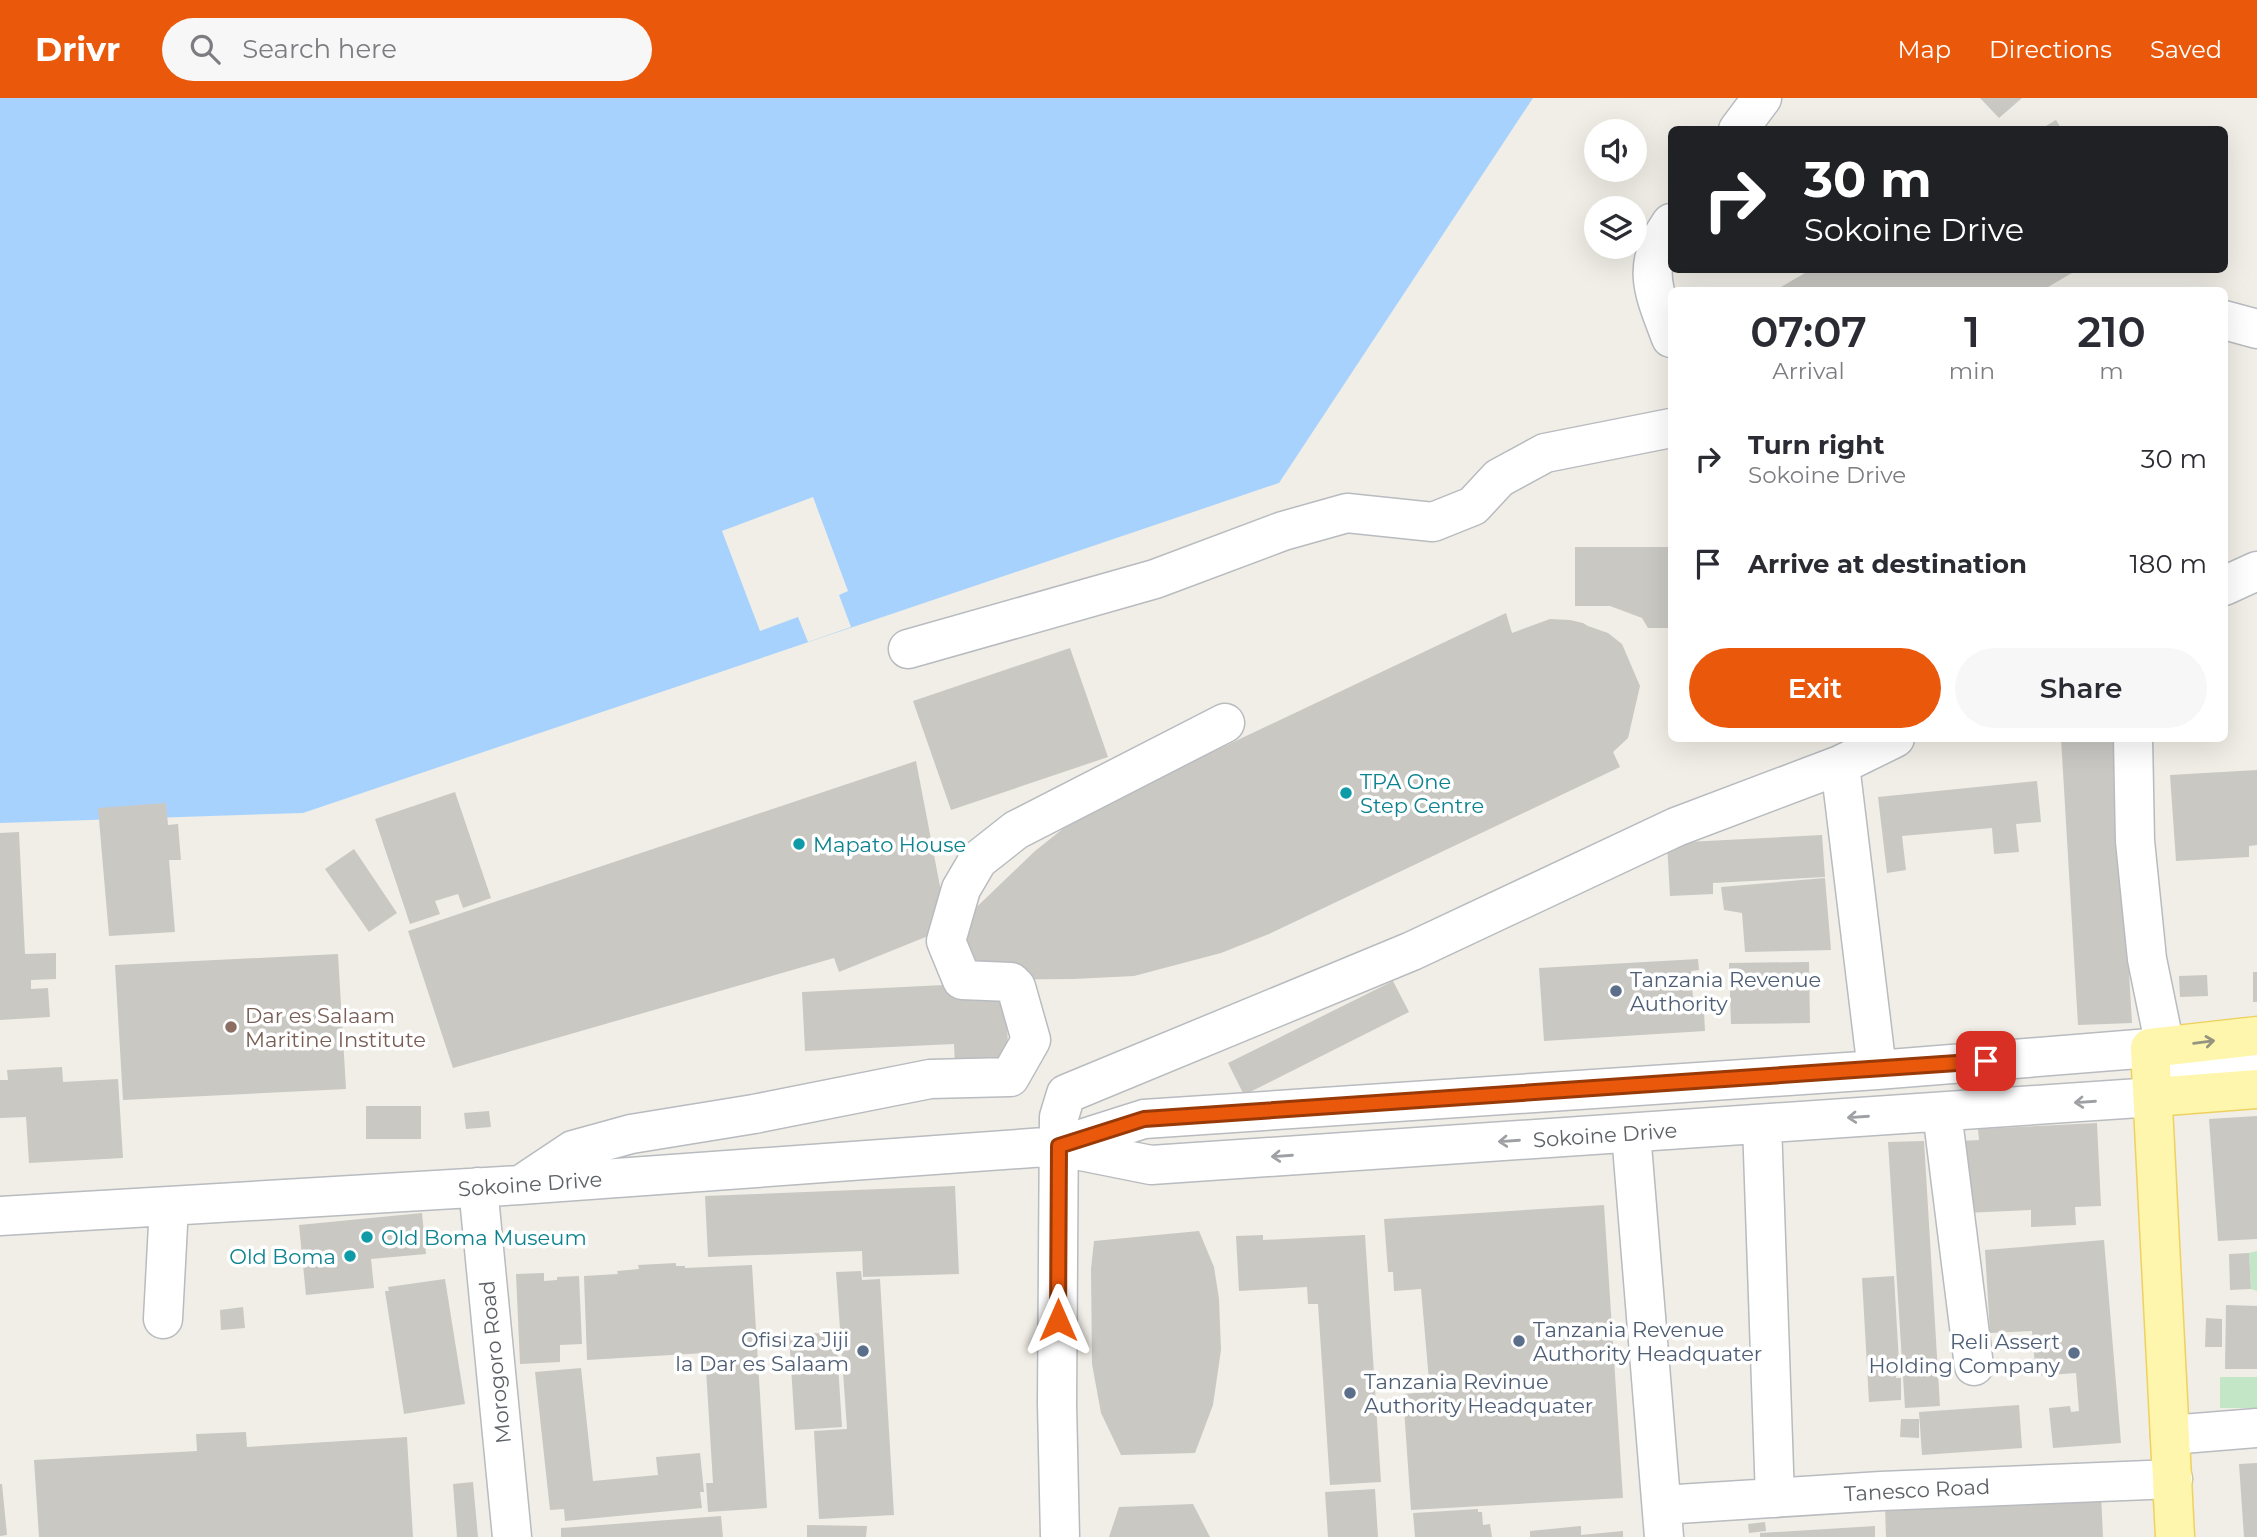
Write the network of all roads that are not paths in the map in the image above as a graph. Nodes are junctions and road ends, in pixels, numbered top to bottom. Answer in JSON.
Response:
{"nodes":[{"id":1,"x":1762,"y":98,"type":"edge"},
{"id":2,"x":1741,"y":126,"type":"edge"},
{"id":3,"x":1668,"y":227,"type":"edge"},
{"id":4,"x":2228,"y":321,"type":"edge"},
{"id":5,"x":1668,"y":329,"type":"edge"},
{"id":6,"x":2257,"y":329,"type":"edge"},
{"id":7,"x":1668,"y":429,"type":"edge"},
{"id":8,"x":2257,"y":571,"type":"edge"},
{"id":9,"x":2228,"y":584,"type":"edge"},
{"id":10,"x":908,"y":649,"type":"dead end"},
{"id":11,"x":1225,"y":723,"type":"dead end"},
{"id":12,"x":1887,"y":742,"type":"edge"},
{"id":13,"x":2133,"y":742,"type":"edge"},
{"id":14,"x":1839,"y":765,"type":"junction"},
{"id":15,"x":2257,"y":1036,"type":"edge"},
{"id":16,"x":2257,"y":1064,"type":"edge"},
{"id":17,"x":2155,"y":1067,"type":"junction"},
{"id":18,"x":1877,"y":1070,"type":"junction"},
{"id":19,"x":2257,"y":1089,"type":"edge"},
{"id":20,"x":1942,"y":1112,"type":"junction"},
{"id":21,"x":1762,"y":1124,"type":"junction"},
{"id":22,"x":1631,"y":1133,"type":"junction"},
{"id":23,"x":1059,"y":1146,"type":"junction"},
{"id":24,"x":520,"y":1185,"type":"junction"},
{"id":25,"x":478,"y":1187,"type":"junction"},
{"id":26,"x":169,"y":1206,"type":"junction"},
{"id":27,"x":0,"y":1216,"type":"edge"},
{"id":28,"x":163,"y":1319,"type":"dead end"},
{"id":29,"x":1974,"y":1366,"type":"dead end"},
{"id":30,"x":2257,"y":1428,"type":"edge"},
{"id":31,"x":2170,"y":1435,"type":"junction"},
{"id":32,"x":2173,"y":1479,"type":"junction"},
{"id":33,"x":1775,"y":1498,"type":"junction"},
{"id":34,"x":1663,"y":1521,"type":"edge"},
{"id":35,"x":512,"y":1537,"type":"edge"},
{"id":36,"x":1060,"y":1537,"type":"edge"},
{"id":37,"x":2175,"y":1537,"type":"edge"}],
"edges":[{"from":1,"to":2,"type":"street"},
{"from":3,"to":5,"type":"street"},
{"from":4,"to":6,"type":"street"},
{"from":7,"to":10,"type":"street"},
{"from":8,"to":9,"type":"street"},
{"from":11,"to":24,"type":"street"},
{"from":12,"to":14,"type":"street"},
{"from":13,"to":17,"type":"street"},
{"from":14,"to":18,"type":"street"},
{"from":14,"to":23,"type":"street"},
{"from":17,"to":15,"type":"main road","one_way":true},
{"from":16,"to":17,"type":"street"},
{"from":17,"to":18,"type":"street","name":"Sokoine Drive"},
{"from":17,"to":19,"type":"main road"},
{"from":17,"to":20,"type":"street","name":"Sokoine Drive","one_way":true},
{"from":17,"to":31,"type":"main road"},
{"from":18,"to":23,"type":"street","name":"Sokoine Drive"},
{"from":20,"to":21,"type":"street","name":"Sokoine Drive","one_way":true},
{"from":20,"to":29,"type":"street"},
{"from":21,"to":22,"type":"street","name":"Sokoine Drive"},
{"from":21,"to":33,"type":"street"},
{"from":22,"to":23,"type":"street","name":"Sokoine Drive","one_way":true},
{"from":22,"to":34,"type":"street"},
{"from":23,"to":24,"type":"street","name":"Sokoine Drive"},
{"from":23,"to":36,"type":"street"},
{"from":24,"to":25,"type":"street","name":"Sokoine Drive"},
{"from":25,"to":26,"type":"street","name":"Sokoine Drive"},
{"from":25,"to":35,"type":"street","name":"Morogoro Road"},
{"from":26,"to":27,"type":"street","name":"Sokoine Drive"},
{"from":26,"to":28,"type":"street"},
{"from":30,"to":31,"type":"street"},
{"from":31,"to":32,"type":"main road"},
{"from":32,"to":33,"type":"street","name":"Tanesco Road"},
{"from":32,"to":37,"type":"main road"},
{"from":33,"to":34,"type":"street","name":"Tanesco Road"}]}
